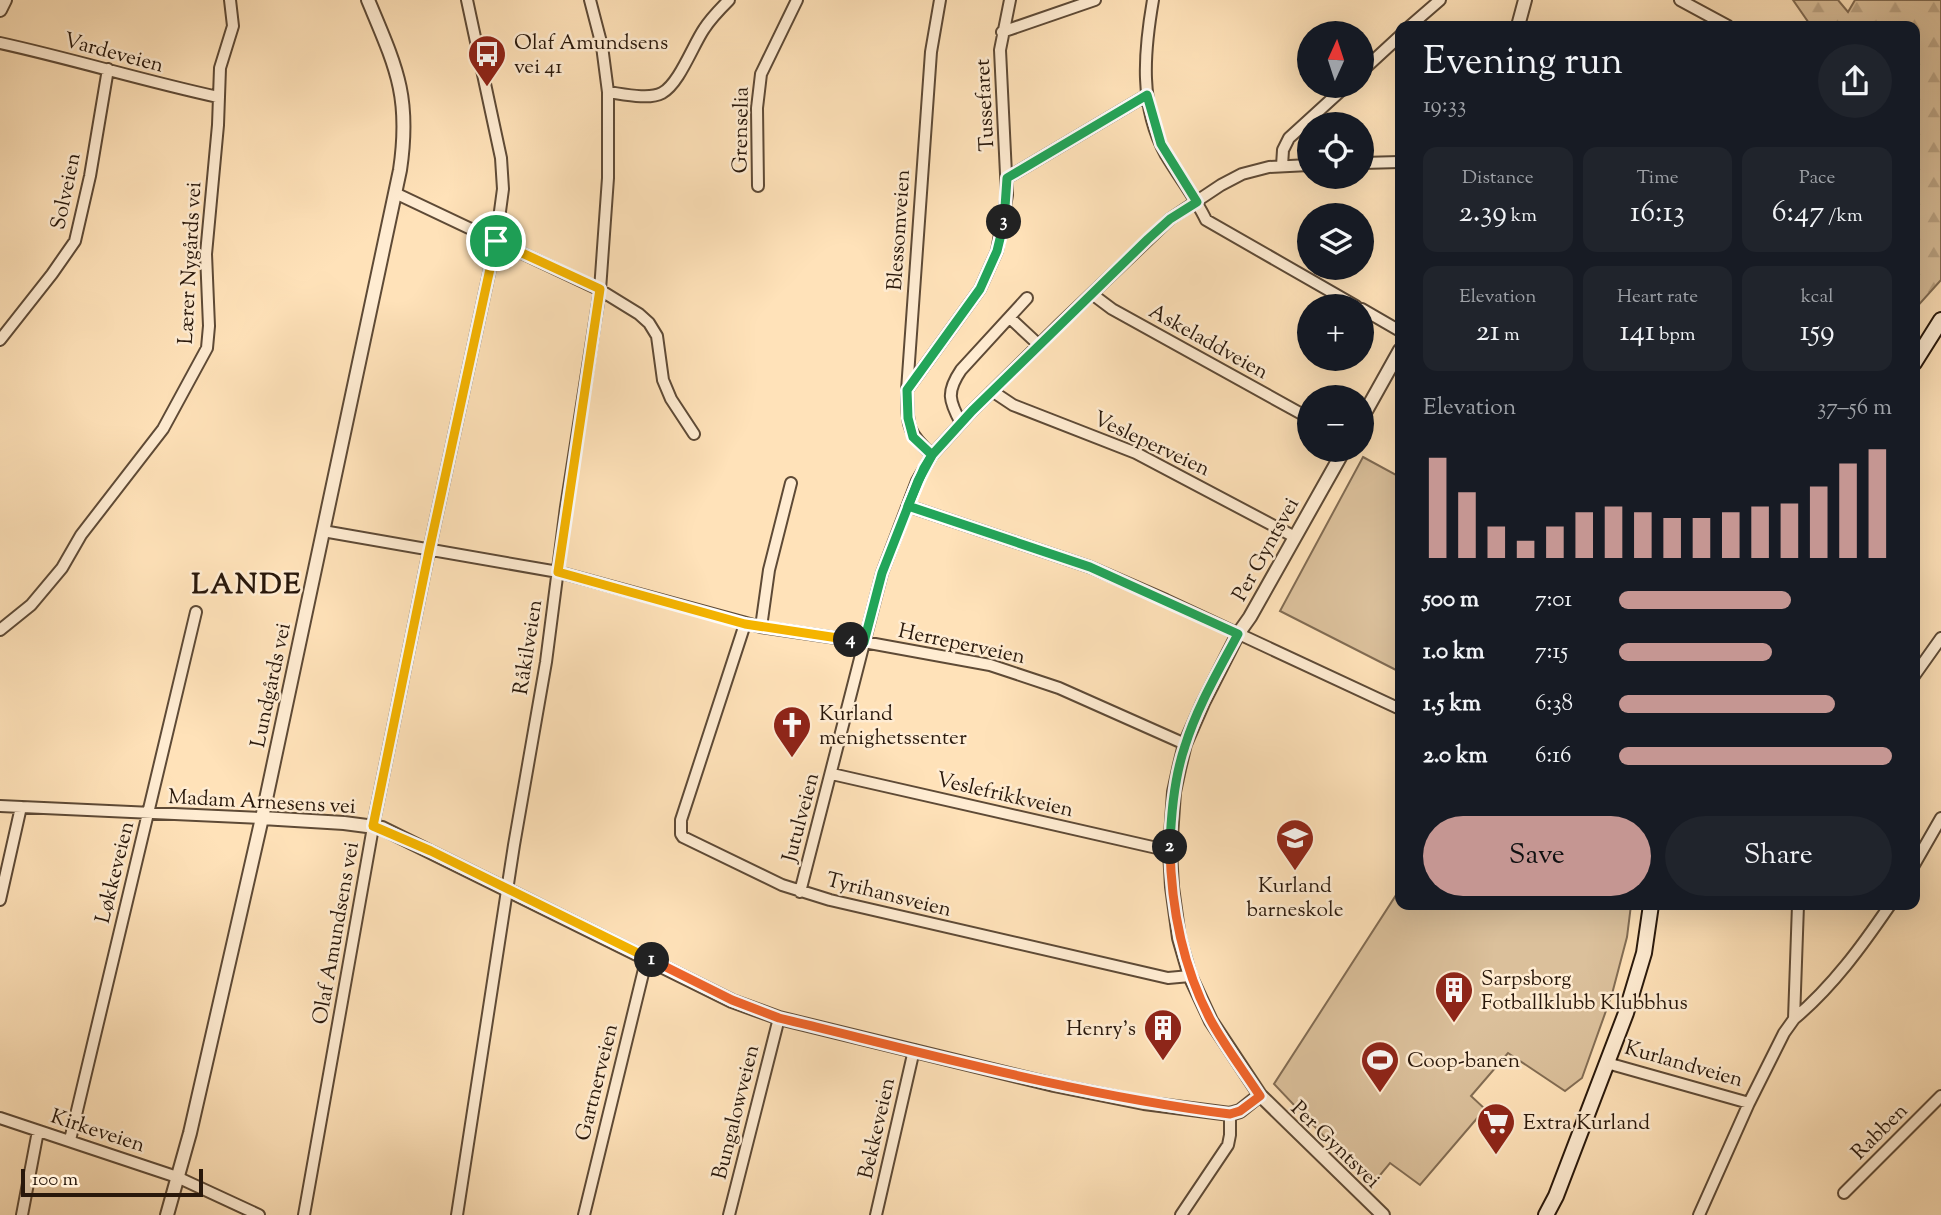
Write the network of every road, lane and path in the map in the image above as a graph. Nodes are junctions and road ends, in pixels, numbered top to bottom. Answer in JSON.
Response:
{"nodes":[{"id":1,"x":5,"y":0,"type":"edge"},
{"id":2,"x":230,"y":0,"type":"edge"},
{"id":3,"x":368,"y":0,"type":"edge"},
{"id":4,"x":467,"y":0,"type":"edge"},
{"id":5,"x":729,"y":0,"type":"edge"},
{"id":6,"x":797,"y":0,"type":"edge"},
{"id":7,"x":940,"y":0,"type":"edge"},
{"id":8,"x":1010,"y":0,"type":"edge"},
{"id":9,"x":1095,"y":0,"type":"edge"},
{"id":10,"x":1153,"y":0,"type":"edge"},
{"id":11,"x":1440,"y":0,"type":"edge"},
{"id":12,"x":1525,"y":0,"type":"edge"},
{"id":13,"x":1680,"y":0,"type":"edge"},
{"id":14,"x":592,"y":1,"type":"edge"},
{"id":15,"x":0,"y":10,"type":"edge"},
{"id":16,"x":1416,"y":21,"type":"edge"},
{"id":17,"x":1519,"y":21,"type":"edge"},
{"id":18,"x":1719,"y":21,"type":"edge"},
{"id":19,"x":1002,"y":32,"type":"junction"},
{"id":20,"x":1395,"y":41,"type":"edge"},
{"id":21,"x":0,"y":43,"type":"edge"},
{"id":22,"x":1374,"y":60,"type":"edge"},
{"id":23,"x":108,"y":69,"type":"junction"},
{"id":24,"x":608,"y":92,"type":"junction"},
{"id":25,"x":1147,"y":95,"type":"junction"},
{"id":26,"x":218,"y":97,"type":"junction"},
{"id":27,"x":1333,"y":98,"type":"edge"},
{"id":28,"x":1395,"y":162,"type":"edge"},
{"id":29,"x":1374,"y":163,"type":"edge"},
{"id":30,"x":1297,"y":165,"type":"edge"},
{"id":31,"x":1282,"y":166,"type":"junction"},
{"id":32,"x":1007,"y":178,"type":"junction"},
{"id":33,"x":758,"y":186,"type":"dead end"},
{"id":34,"x":395,"y":192,"type":"junction"},
{"id":35,"x":1197,"y":202,"type":"junction"},
{"id":36,"x":496,"y":241,"type":"junction"},
{"id":37,"x":600,"y":289,"type":"junction"},
{"id":38,"x":1092,"y":294,"type":"junction"},
{"id":39,"x":1335,"y":294,"type":"edge"},
{"id":40,"x":1027,"y":298,"type":"dead end"},
{"id":41,"x":1374,"y":316,"type":"edge"},
{"id":42,"x":1010,"y":318,"type":"junction"},
{"id":43,"x":1941,"y":320,"type":"edge"},
{"id":44,"x":1395,"y":328,"type":"edge"},
{"id":45,"x":0,"y":340,"type":"edge"},
{"id":46,"x":1039,"y":345,"type":"junction"},
{"id":47,"x":1920,"y":353,"type":"edge"},
{"id":48,"x":1395,"y":359,"type":"edge"},
{"id":49,"x":907,"y":390,"type":"junction"},
{"id":50,"x":992,"y":391,"type":"junction"},
{"id":51,"x":1374,"y":397,"type":"edge"},
{"id":52,"x":1297,"y":411,"type":"edge"},
{"id":53,"x":961,"y":423,"type":"junction"},
{"id":54,"x":694,"y":434,"type":"dead end"},
{"id":55,"x":932,"y":455,"type":"junction"},
{"id":56,"x":1337,"y":462,"type":"edge"},
{"id":57,"x":792,"y":483,"type":"dead end"},
{"id":58,"x":908,"y":506,"type":"junction"},
{"id":59,"x":323,"y":530,"type":"junction"},
{"id":60,"x":1293,"y":536,"type":"junction"},
{"id":61,"x":429,"y":551,"type":"junction"},
{"id":62,"x":558,"y":572,"type":"junction"},
{"id":63,"x":196,"y":612,"type":"dead end"},
{"id":64,"x":745,"y":624,"type":"junction"},
{"id":65,"x":761,"y":627,"type":"junction"},
{"id":66,"x":0,"y":630,"type":"edge"},
{"id":67,"x":1238,"y":634,"type":"junction"},
{"id":68,"x":1941,"y":638,"type":"edge"},
{"id":69,"x":864,"y":642,"type":"junction"},
{"id":70,"x":1920,"y":668,"type":"edge"},
{"id":71,"x":1395,"y":707,"type":"edge"},
{"id":72,"x":1185,"y":744,"type":"junction"},
{"id":73,"x":832,"y":774,"type":"junction"},
{"id":74,"x":0,"y":806,"type":"edge"},
{"id":75,"x":22,"y":807,"type":"junction"},
{"id":76,"x":148,"y":814,"type":"junction"},
{"id":77,"x":262,"y":818,"type":"junction"},
{"id":78,"x":1941,"y":818,"type":"edge"},
{"id":79,"x":373,"y":826,"type":"junction"},
{"id":80,"x":1170,"y":851,"type":"junction"},
{"id":81,"x":1920,"y":855,"type":"edge"},
{"id":82,"x":508,"y":890,"type":"junction"},
{"id":83,"x":800,"y":892,"type":"junction"},
{"id":84,"x":0,"y":900,"type":"edge"},
{"id":85,"x":1649,"y":910,"type":"edge"},
{"id":86,"x":1798,"y":910,"type":"edge"},
{"id":87,"x":1886,"y":910,"type":"edge"},
{"id":88,"x":647,"y":957,"type":"junction"},
{"id":89,"x":1191,"y":976,"type":"junction"},
{"id":90,"x":779,"y":1018,"type":"junction"},
{"id":91,"x":1794,"y":1019,"type":"junction"},
{"id":92,"x":914,"y":1050,"type":"junction"},
{"id":93,"x":1607,"y":1063,"type":"junction"},
{"id":94,"x":1260,"y":1096,"type":"junction"},
{"id":95,"x":1941,"y":1096,"type":"edge"},
{"id":96,"x":1749,"y":1103,"type":"junction"},
{"id":97,"x":1230,"y":1114,"type":"junction"},
{"id":98,"x":0,"y":1118,"type":"edge"},
{"id":99,"x":38,"y":1131,"type":"junction"},
{"id":100,"x":70,"y":1140,"type":"junction"},
{"id":101,"x":177,"y":1177,"type":"junction"},
{"id":102,"x":1844,"y":1193,"type":"dead end"},
{"id":103,"x":22,"y":1215,"type":"edge"},
{"id":104,"x":167,"y":1215,"type":"edge"},
{"id":105,"x":259,"y":1215,"type":"edge"},
{"id":106,"x":304,"y":1215,"type":"edge"},
{"id":107,"x":457,"y":1215,"type":"edge"},
{"id":108,"x":584,"y":1215,"type":"edge"},
{"id":109,"x":729,"y":1215,"type":"edge"},
{"id":110,"x":876,"y":1215,"type":"edge"},
{"id":111,"x":1181,"y":1215,"type":"edge"},
{"id":112,"x":1382,"y":1215,"type":"edge"},
{"id":113,"x":1546,"y":1215,"type":"edge"},
{"id":114,"x":1699,"y":1215,"type":"edge"}],
"edges":[{"from":1,"to":15,"type":"street"},
{"from":2,"to":26,"type":"street","name":"Lærer Nygårds vei"},
{"from":3,"to":34,"type":"street","name":"Lundgårds vei"},
{"from":4,"to":36,"type":"street","name":"Olaf Amundsens vei"},
{"from":5,"to":24,"type":"street"},
{"from":6,"to":33,"type":"street","name":"Grenselia"},
{"from":7,"to":49,"type":"street","name":"Blessomveien"},
{"from":8,"to":19,"type":"street","name":"Tussefaret"},
{"from":9,"to":19,"type":"street"},
{"from":10,"to":25,"type":"street"},
{"from":11,"to":16,"type":"street"},
{"from":12,"to":17,"type":"street"},
{"from":13,"to":18,"type":"street"},
{"from":14,"to":24,"type":"street","name":"Råkilveien"},
{"from":19,"to":32,"type":"street","name":"Tussefaret"},
{"from":20,"to":22,"type":"street"},
{"from":21,"to":23,"type":"street","name":"Vardeveien"},
{"from":23,"to":26,"type":"street","name":"Vardeveien"},
{"from":23,"to":45,"type":"street","name":"Solveien"},
{"from":24,"to":37,"type":"street","name":"Råkilveien"},
{"from":25,"to":32,"type":"street"},
{"from":25,"to":35,"type":"street"},
{"from":26,"to":66,"type":"street","name":"Lærer Nygårds vei"},
{"from":27,"to":31,"type":"street"},
{"from":28,"to":29,"type":"street"},
{"from":30,"to":31,"type":"street","name":"Jutulveien"},
{"from":31,"to":35,"type":"street","name":"Jutulveien"},
{"from":32,"to":49,"type":"street","name":"Tussefaret"},
{"from":34,"to":36,"type":"street"},
{"from":34,"to":59,"type":"street","name":"Lundgårds vei"},
{"from":35,"to":38,"type":"street","name":"Jutulveien"},
{"from":35,"to":39,"type":"street"},
{"from":36,"to":37,"type":"street"},
{"from":36,"to":61,"type":"street","name":"Olaf Amundsens vei"},
{"from":37,"to":54,"type":"street"},
{"from":37,"to":62,"type":"street","name":"Råkilveien"},
{"from":38,"to":46,"type":"street","name":"Jutulveien"},
{"from":38,"to":52,"type":"street","name":"Askeladdveien"},
{"from":40,"to":42,"type":"street"},
{"from":41,"to":44,"type":"street"},
{"from":42,"to":46,"type":"street"},
{"from":42,"to":53,"type":"street"},
{"from":43,"to":47,"type":"main road"},
{"from":46,"to":50,"type":"street","name":"Jutulveien"},
{"from":48,"to":51,"type":"street"},
{"from":49,"to":55,"type":"street","name":"Blessomveien"},
{"from":50,"to":53,"type":"street","name":"Jutulveien"},
{"from":50,"to":60,"type":"street","name":"Vesleperveien"},
{"from":53,"to":55,"type":"street","name":"Jutulveien"},
{"from":55,"to":58,"type":"street","name":"Jutulveien"},
{"from":56,"to":60,"type":"street","name":"Per Gyntsvei"},
{"from":57,"to":65,"type":"street"},
{"from":58,"to":67,"type":"street"},
{"from":58,"to":69,"type":"street","name":"Jutulveien"},
{"from":59,"to":61,"type":"street","name":"Herreperveien"},
{"from":59,"to":77,"type":"street","name":"Lundgårds vei"},
{"from":60,"to":67,"type":"street","name":"Per Gyntsvei"},
{"from":61,"to":62,"type":"street","name":"Herreperveien"},
{"from":61,"to":79,"type":"street","name":"Olaf Amundsens vei"},
{"from":62,"to":64,"type":"street","name":"Herreperveien"},
{"from":62,"to":82,"type":"street","name":"Råkilveien"},
{"from":63,"to":76,"type":"street","name":"Løkkeveien"},
{"from":64,"to":65,"type":"street","name":"Herreperveien"},
{"from":64,"to":83,"type":"street","name":"Tyrihansveien"},
{"from":65,"to":69,"type":"street","name":"Herreperveien"},
{"from":67,"to":71,"type":"street"},
{"from":67,"to":72,"type":"street","name":"Per Gyntsvei"},
{"from":68,"to":70,"type":"street"},
{"from":69,"to":72,"type":"street","name":"Herreperveien"},
{"from":69,"to":73,"type":"street","name":"Jutulveien"},
{"from":72,"to":80,"type":"street","name":"Per Gyntsvei"},
{"from":73,"to":80,"type":"street","name":"Veslefrikkveien"},
{"from":73,"to":83,"type":"street","name":"Jutulveien"},
{"from":74,"to":75,"type":"street","name":"Madam Arnesens vei"},
{"from":75,"to":76,"type":"street","name":"Madam Arnesens vei"},
{"from":75,"to":84,"type":"street"},
{"from":76,"to":77,"type":"street","name":"Madam Arnesens vei"},
{"from":76,"to":100,"type":"street","name":"Løkkeveien"},
{"from":77,"to":79,"type":"street","name":"Madam Arnesens vei"},
{"from":77,"to":101,"type":"street","name":"Lundgårds vei"},
{"from":78,"to":81,"type":"street"},
{"from":79,"to":82,"type":"street","name":"Madam Arnesens vei"},
{"from":79,"to":106,"type":"street","name":"Olaf Amundsens vei"},
{"from":80,"to":89,"type":"street","name":"Per Gyntsvei"},
{"from":82,"to":88,"type":"street","name":"Madam Arnesens vei"},
{"from":82,"to":107,"type":"street","name":"Råkilveien"},
{"from":83,"to":89,"type":"street","name":"Tyrihansveien"},
{"from":85,"to":93,"type":"main road","name":"Kurlandveien"},
{"from":86,"to":91,"type":"street"},
{"from":87,"to":91,"type":"street"},
{"from":88,"to":90,"type":"street","name":"Madam Arnesens vei"},
{"from":88,"to":108,"type":"street","name":"Gartnerveien"},
{"from":89,"to":94,"type":"street","name":"Per Gyntsvei"},
{"from":90,"to":92,"type":"street","name":"Madam Arnesens vei"},
{"from":90,"to":109,"type":"street","name":"Bungalowveien"},
{"from":91,"to":96,"type":"street"},
{"from":92,"to":97,"type":"street","name":"Madam Arnesens vei"},
{"from":92,"to":110,"type":"street","name":"Bekkeveien"},
{"from":93,"to":96,"type":"street","name":"Kurlandveien"},
{"from":93,"to":113,"type":"main road","name":"Kurlandveien"},
{"from":94,"to":97,"type":"street"},
{"from":94,"to":112,"type":"street","name":"Per Gyntsvei"},
{"from":95,"to":102,"type":"street","name":"Rabben"},
{"from":96,"to":114,"type":"street"},
{"from":97,"to":111,"type":"street"},
{"from":98,"to":99,"type":"street","name":"Kirkeveien"},
{"from":99,"to":100,"type":"street","name":"Kirkeveien"},
{"from":99,"to":103,"type":"street"},
{"from":100,"to":101,"type":"street","name":"Kirkeveien"},
{"from":101,"to":104,"type":"street","name":"Lundgårds vei"},
{"from":101,"to":105,"type":"street","name":"Kirkeveien"}]}
